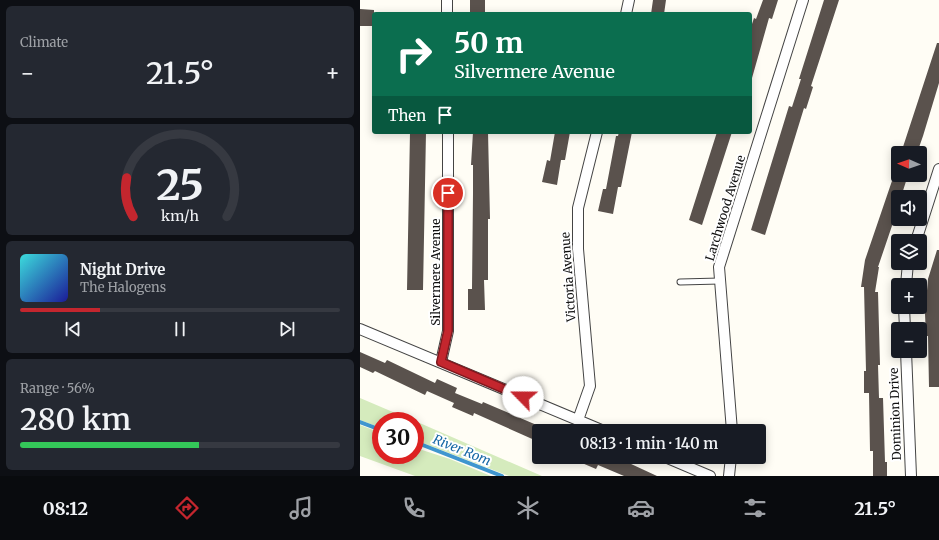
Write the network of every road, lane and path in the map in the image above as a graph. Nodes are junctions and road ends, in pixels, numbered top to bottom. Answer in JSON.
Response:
{"nodes":[{"id":1,"x":447,"y":0,"type":"edge"},
{"id":2,"x":629,"y":0,"type":"edge"},
{"id":3,"x":803,"y":0,"type":"edge"},
{"id":4,"x":447,"y":12,"type":"edge"},
{"id":5,"x":626,"y":12,"type":"edge"},
{"id":6,"x":448,"y":134,"type":"edge"},
{"id":7,"x":596,"y":134,"type":"edge"},
{"id":8,"x":939,"y":169,"type":"edge"},
{"id":9,"x":918,"y":234,"type":"edge"},
{"id":10,"x":720,"y":281,"type":"junction"},
{"id":11,"x":680,"y":282,"type":"dead end"},
{"id":12,"x":360,"y":329,"type":"edge"},
{"id":13,"x":906,"y":358,"type":"edge"},
{"id":14,"x":441,"y":362,"type":"junction"},
{"id":15,"x":578,"y":420,"type":"junction"},
{"id":16,"x":587,"y":424,"type":"edge"},
{"id":17,"x":731,"y":424,"type":"edge"},
{"id":18,"x":682,"y":464,"type":"edge"},
{"id":19,"x":730,"y":464,"type":"edge"},
{"id":20,"x":710,"y":476,"type":"edge"},
{"id":21,"x":729,"y":476,"type":"edge"},
{"id":22,"x":911,"y":476,"type":"edge"}],
"edges":[{"from":1,"to":4,"type":"street"},
{"from":2,"to":5,"type":"street"},
{"from":3,"to":10,"type":"street","name":"Larchwood Avenue"},
{"from":6,"to":14,"type":"street","name":"Silvermere Avenue"},
{"from":7,"to":15,"type":"street","name":"Victoria Avenue"},
{"from":8,"to":9,"type":"street"},
{"from":10,"to":11,"type":"lane"},
{"from":10,"to":17,"type":"street","name":"Larchwood Avenue"},
{"from":12,"to":14,"type":"street"},
{"from":13,"to":22,"type":"street","name":"Dominion Drive"},
{"from":14,"to":15,"type":"street"},
{"from":15,"to":16,"type":"street"},
{"from":18,"to":20,"type":"street"},
{"from":19,"to":21,"type":"street"}]}
